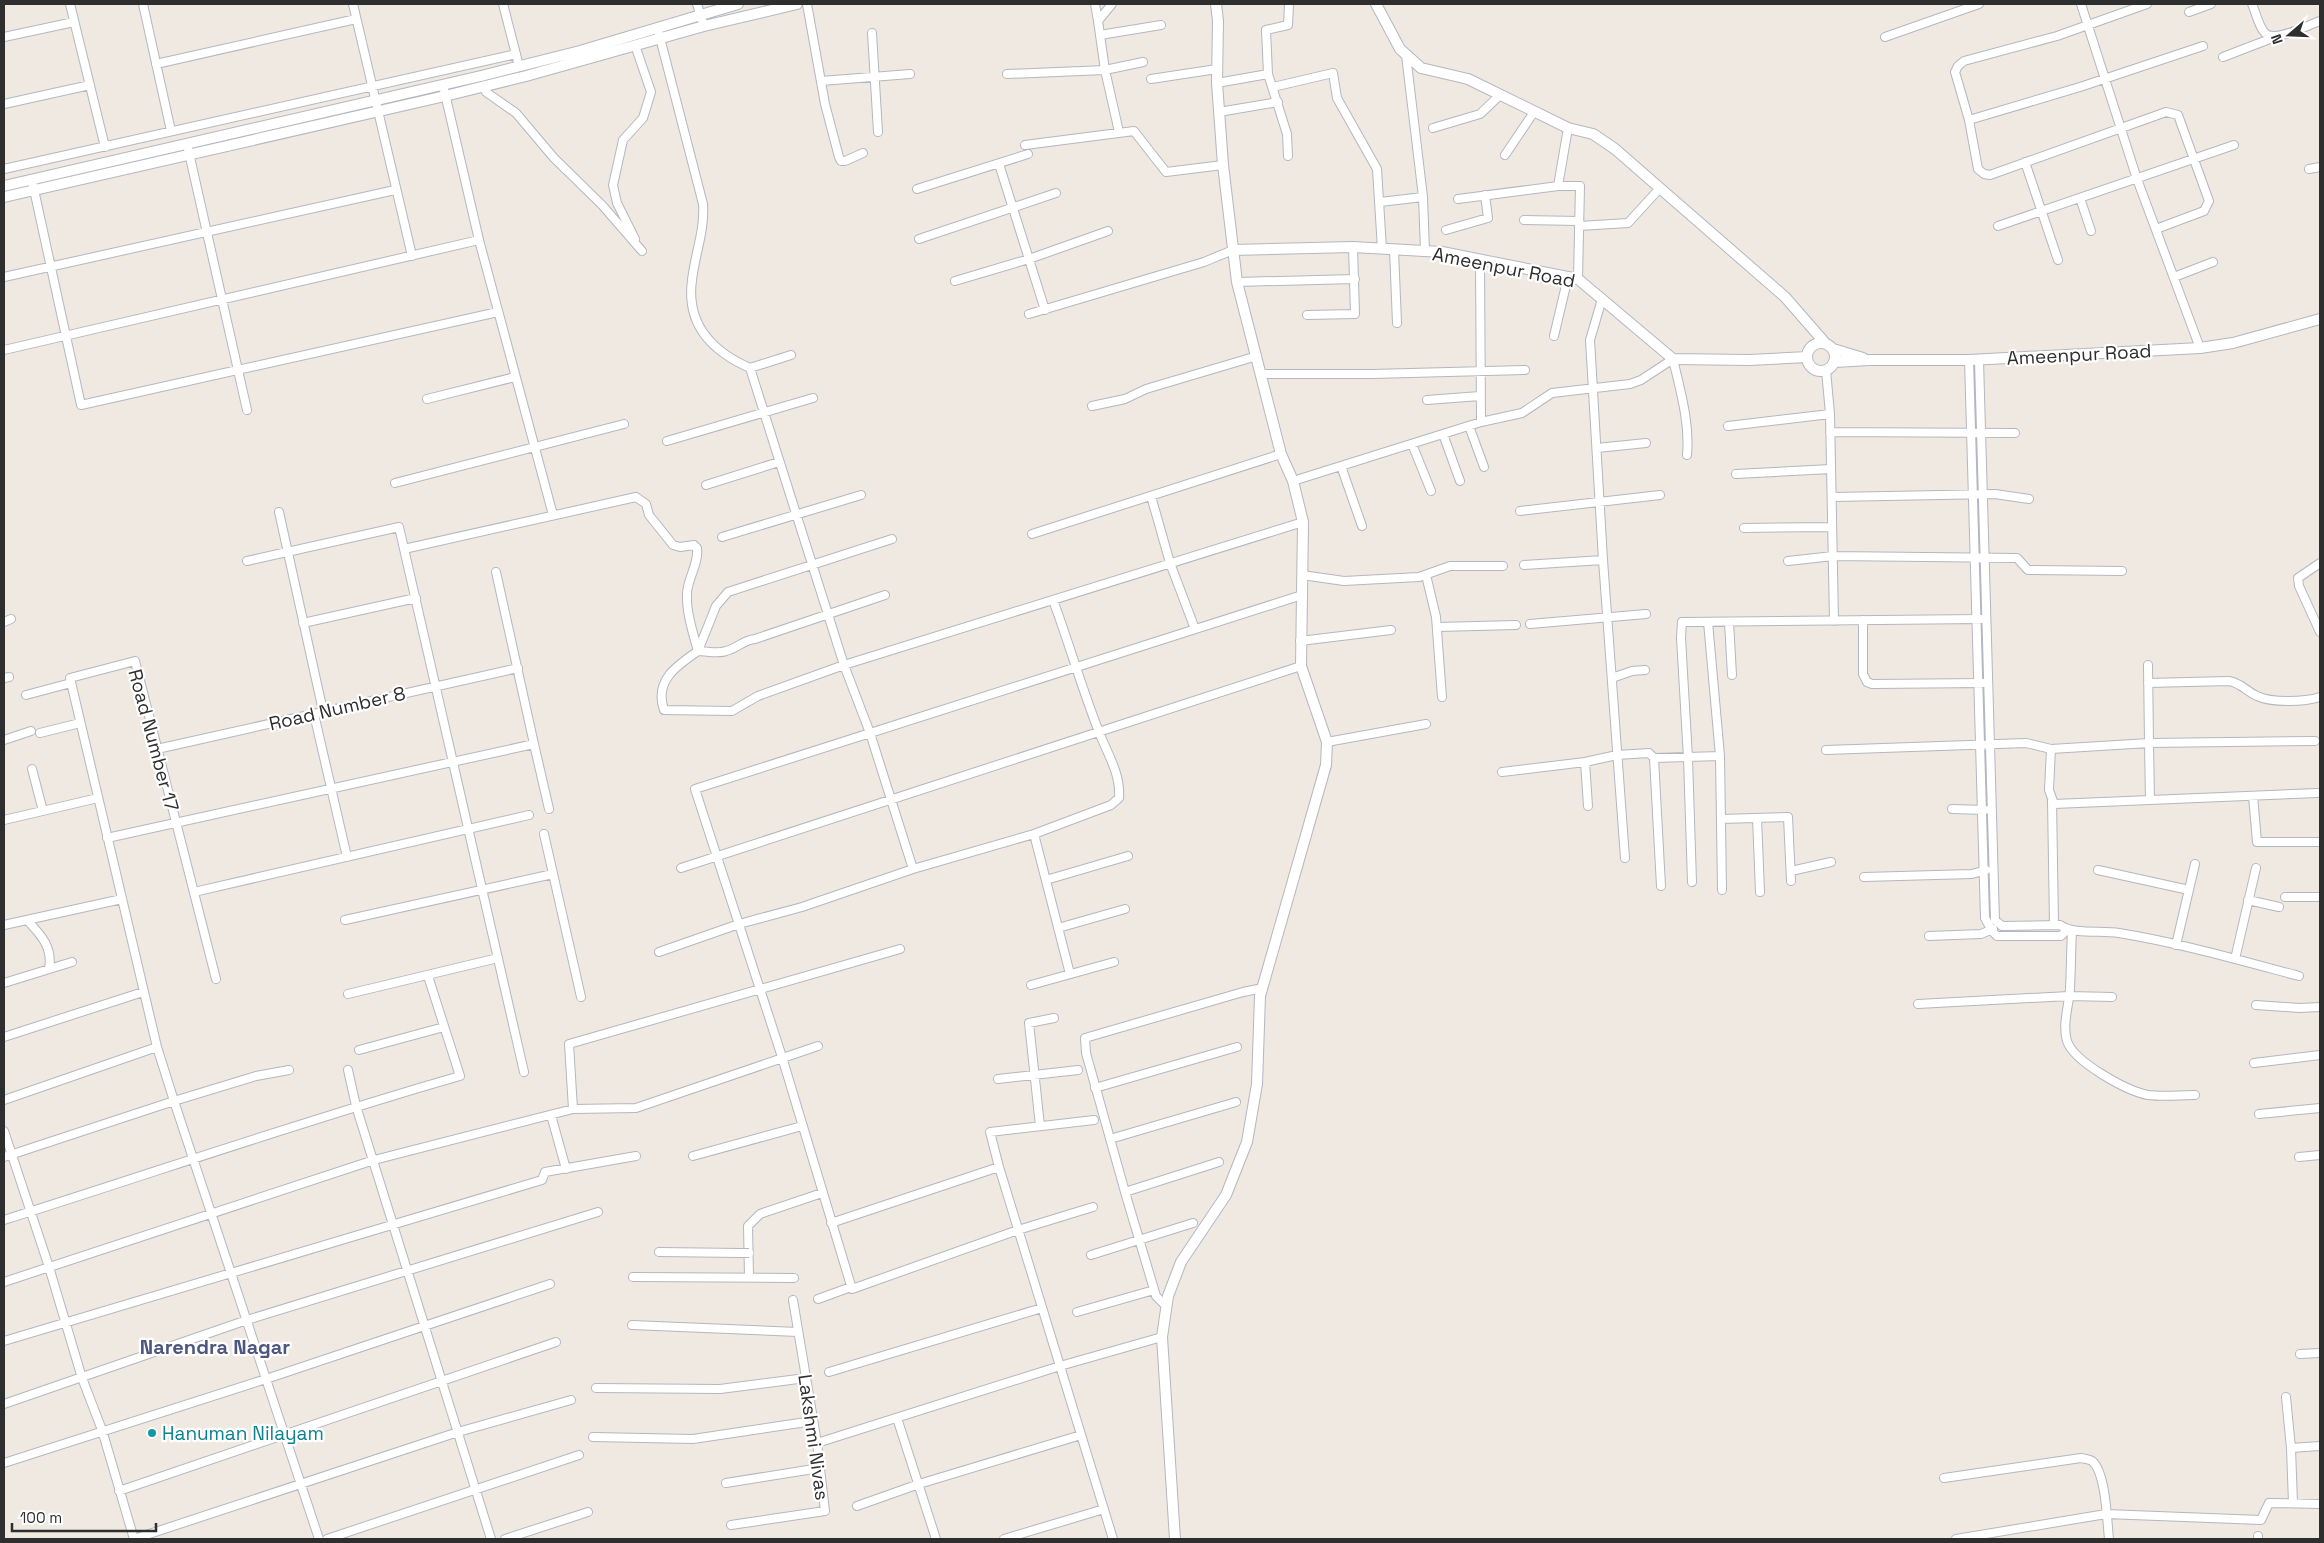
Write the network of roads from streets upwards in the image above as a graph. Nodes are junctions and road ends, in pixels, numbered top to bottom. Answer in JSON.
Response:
{"nodes":[{"id":1,"x":70,"y":4,"type":"edge"},
{"id":2,"x":143,"y":4,"type":"edge"},
{"id":3,"x":353,"y":4,"type":"edge"},
{"id":4,"x":503,"y":4,"type":"edge"},
{"id":5,"x":697,"y":4,"type":"edge"},
{"id":6,"x":738,"y":4,"type":"edge"},
{"id":7,"x":797,"y":4,"type":"edge"},
{"id":8,"x":807,"y":4,"type":"edge"},
{"id":9,"x":1095,"y":4,"type":"edge"},
{"id":10,"x":1112,"y":4,"type":"edge"},
{"id":11,"x":1216,"y":4,"type":"edge"},
{"id":12,"x":1288,"y":4,"type":"edge"},
{"id":13,"x":1376,"y":4,"type":"edge"},
{"id":14,"x":1979,"y":4,"type":"edge"},
{"id":15,"x":2081,"y":4,"type":"edge"},
{"id":16,"x":2148,"y":4,"type":"edge"},
{"id":17,"x":2210,"y":4,"type":"edge"},
{"id":18,"x":2252,"y":4,"type":"edge"},
{"id":19,"x":2189,"y":12,"type":"dead end"},
{"id":20,"x":700,"y":14,"type":"junction"},
{"id":21,"x":356,"y":19,"type":"junction"},
{"id":22,"x":2320,"y":20,"type":"edge"},
{"id":23,"x":1098,"y":21,"type":"junction"},
{"id":24,"x":74,"y":22,"type":"junction"},
{"id":25,"x":1161,"y":25,"type":"dead end"},
{"id":26,"x":704,"y":26,"type":"junction"},
{"id":27,"x":2088,"y":26,"type":"junction"},
{"id":28,"x":657,"y":28,"type":"junction"},
{"id":29,"x":872,"y":32,"type":"dead end"},
{"id":30,"x":1100,"y":35,"type":"junction"},
{"id":31,"x":4,"y":37,"type":"edge"},
{"id":32,"x":1885,"y":37,"type":"dead end"},
{"id":33,"x":2275,"y":37,"type":"junction"},
{"id":34,"x":660,"y":38,"type":"junction"},
{"id":35,"x":635,"y":45,"type":"junction"},
{"id":36,"x":2202,"y":46,"type":"dead end"},
{"id":37,"x":516,"y":54,"type":"junction"},
{"id":38,"x":1406,"y":55,"type":"junction"},
{"id":39,"x":2223,"y":57,"type":"dead end"},
{"id":40,"x":1143,"y":62,"type":"dead end"},
{"id":41,"x":156,"y":64,"type":"junction"},
{"id":42,"x":519,"y":66,"type":"junction"},
{"id":43,"x":1217,"y":69,"type":"junction"},
{"id":44,"x":1105,"y":70,"type":"junction"},
{"id":45,"x":910,"y":74,"type":"dead end"},
{"id":46,"x":1007,"y":74,"type":"dead end"},
{"id":47,"x":1268,"y":74,"type":"junction"},
{"id":48,"x":481,"y":76,"type":"junction"},
{"id":49,"x":875,"y":76,"type":"junction"},
{"id":50,"x":2106,"y":78,"type":"junction"},
{"id":51,"x":1151,"y":79,"type":"dead end"},
{"id":52,"x":821,"y":81,"type":"junction"},
{"id":53,"x":1217,"y":83,"type":"junction"},
{"id":54,"x":443,"y":84,"type":"junction"},
{"id":55,"x":90,"y":85,"type":"junction"},
{"id":56,"x":372,"y":85,"type":"junction"},
{"id":57,"x":484,"y":87,"type":"junction"},
{"id":58,"x":1274,"y":87,"type":"junction"},
{"id":59,"x":1500,"y":95,"type":"junction"},
{"id":60,"x":445,"y":96,"type":"junction"},
{"id":61,"x":375,"y":100,"type":"junction"},
{"id":62,"x":1278,"y":102,"type":"junction"},
{"id":63,"x":4,"y":104,"type":"edge"},
{"id":64,"x":377,"y":111,"type":"junction"},
{"id":65,"x":1219,"y":112,"type":"junction"},
{"id":66,"x":1534,"y":112,"type":"junction"},
{"id":67,"x":1969,"y":120,"type":"junction"},
{"id":68,"x":1432,"y":128,"type":"dead end"},
{"id":69,"x":1568,"y":128,"type":"junction"},
{"id":70,"x":2122,"y":128,"type":"junction"},
{"id":71,"x":171,"y":131,"type":"junction"},
{"id":72,"x":878,"y":132,"type":"dead end"},
{"id":73,"x":1120,"y":132,"type":"junction"},
{"id":74,"x":1025,"y":145,"type":"dead end"},
{"id":75,"x":2234,"y":145,"type":"dead end"},
{"id":76,"x":105,"y":146,"type":"junction"},
{"id":77,"x":188,"y":149,"type":"junction"},
{"id":78,"x":863,"y":154,"type":"dead end"},
{"id":79,"x":1028,"y":154,"type":"dead end"},
{"id":80,"x":1505,"y":155,"type":"dead end"},
{"id":81,"x":1288,"y":156,"type":"dead end"},
{"id":82,"x":2193,"y":159,"type":"junction"},
{"id":83,"x":2025,"y":162,"type":"junction"},
{"id":84,"x":1000,"y":164,"type":"junction"},
{"id":85,"x":1223,"y":165,"type":"junction"},
{"id":86,"x":2320,"y":167,"type":"edge"},
{"id":87,"x":4,"y":169,"type":"edge"},
{"id":88,"x":2309,"y":169,"type":"dead end"},
{"id":89,"x":2137,"y":179,"type":"junction"},
{"id":90,"x":33,"y":185,"type":"junction"},
{"id":91,"x":4,"y":186,"type":"edge"},
{"id":92,"x":1558,"y":186,"type":"junction"},
{"id":93,"x":1660,"y":188,"type":"junction"},
{"id":94,"x":917,"y":189,"type":"dead end"},
{"id":95,"x":395,"y":190,"type":"junction"},
{"id":96,"x":1056,"y":194,"type":"dead end"},
{"id":97,"x":1485,"y":195,"type":"junction"},
{"id":98,"x":4,"y":197,"type":"edge"},
{"id":99,"x":1423,"y":197,"type":"junction"},
{"id":100,"x":2080,"y":198,"type":"junction"},
{"id":101,"x":1458,"y":199,"type":"dead end"},
{"id":102,"x":1380,"y":202,"type":"junction"},
{"id":103,"x":1013,"y":208,"type":"junction"},
{"id":104,"x":2042,"y":212,"type":"junction"},
{"id":105,"x":1524,"y":220,"type":"dead end"},
{"id":106,"x":1579,"y":224,"type":"junction"},
{"id":107,"x":1998,"y":226,"type":"dead end"},
{"id":108,"x":2156,"y":229,"type":"junction"},
{"id":109,"x":1446,"y":230,"type":"dead end"},
{"id":110,"x":2091,"y":230,"type":"dead end"},
{"id":111,"x":1108,"y":231,"type":"dead end"},
{"id":112,"x":207,"y":232,"type":"junction"},
{"id":113,"x":919,"y":239,"type":"dead end"},
{"id":114,"x":479,"y":240,"type":"junction"},
{"id":115,"x":1353,"y":247,"type":"junction"},
{"id":116,"x":1382,"y":249,"type":"junction"},
{"id":117,"x":1232,"y":250,"type":"junction"},
{"id":118,"x":1394,"y":250,"type":"junction"},
{"id":119,"x":1426,"y":251,"type":"junction"},
{"id":120,"x":412,"y":256,"type":"junction"},
{"id":121,"x":1029,"y":259,"type":"junction"},
{"id":122,"x":2058,"y":260,"type":"dead end"},
{"id":123,"x":1480,"y":261,"type":"junction"},
{"id":124,"x":2213,"y":262,"type":"dead end"},
{"id":125,"x":50,"y":266,"type":"junction"},
{"id":126,"x":4,"y":277,"type":"edge"},
{"id":127,"x":2174,"y":277,"type":"junction"},
{"id":128,"x":1573,"y":278,"type":"junction"},
{"id":129,"x":1355,"y":279,"type":"junction"},
{"id":130,"x":956,"y":281,"type":"dead end"},
{"id":131,"x":1237,"y":282,"type":"junction"},
{"id":132,"x":1602,"y":299,"type":"junction"},
{"id":133,"x":222,"y":300,"type":"junction"},
{"id":134,"x":1045,"y":310,"type":"junction"},
{"id":135,"x":498,"y":312,"type":"junction"},
{"id":136,"x":1030,"y":314,"type":"dead end"},
{"id":137,"x":1307,"y":315,"type":"dead end"},
{"id":138,"x":2320,"y":319,"type":"edge"},
{"id":139,"x":1397,"y":323,"type":"dead end"},
{"id":140,"x":65,"y":336,"type":"junction"},
{"id":141,"x":1554,"y":336,"type":"dead end"},
{"id":142,"x":1829,"y":346,"type":"junction"},
{"id":143,"x":2200,"y":348,"type":"junction"},
{"id":144,"x":4,"y":350,"type":"edge"},
{"id":145,"x":791,"y":355,"type":"dead end"},
{"id":146,"x":1257,"y":356,"type":"junction"},
{"id":147,"x":1807,"y":358,"type":"junction"},
{"id":148,"x":1673,"y":359,"type":"junction"},
{"id":149,"x":1869,"y":360,"type":"junction"},
{"id":150,"x":1974,"y":360,"type":"junction"},
{"id":151,"x":1835,"y":362,"type":"junction"},
{"id":152,"x":750,"y":368,"type":"junction"},
{"id":153,"x":238,"y":370,"type":"junction"},
{"id":154,"x":1524,"y":370,"type":"dead end"},
{"id":155,"x":1826,"y":370,"type":"junction"},
{"id":156,"x":1479,"y":371,"type":"junction"},
{"id":157,"x":1262,"y":374,"type":"junction"},
{"id":158,"x":515,"y":377,"type":"junction"},
{"id":159,"x":1594,"y":388,"type":"junction"},
{"id":160,"x":1480,"y":396,"type":"junction"},
{"id":161,"x":812,"y":398,"type":"dead end"},
{"id":162,"x":427,"y":399,"type":"dead end"},
{"id":163,"x":1428,"y":400,"type":"dead end"},
{"id":164,"x":1970,"y":403,"type":"junction"},
{"id":165,"x":1980,"y":403,"type":"junction"},
{"id":166,"x":1092,"y":406,"type":"dead end"},
{"id":167,"x":247,"y":410,"type":"dead end"},
{"id":168,"x":763,"y":412,"type":"junction"},
{"id":169,"x":1830,"y":414,"type":"junction"},
{"id":170,"x":1481,"y":422,"type":"junction"},
{"id":171,"x":624,"y":424,"type":"dead end"},
{"id":172,"x":1469,"y":426,"type":"junction"},
{"id":173,"x":1728,"y":426,"type":"dead end"},
{"id":174,"x":1830,"y":432,"type":"junction"},
{"id":175,"x":1981,"y":433,"type":"junction"},
{"id":176,"x":2015,"y":433,"type":"dead end"},
{"id":177,"x":1443,"y":434,"type":"junction"},
{"id":178,"x":1971,"y":434,"type":"junction"},
{"id":179,"x":668,"y":440,"type":"dead end"},
{"id":180,"x":1646,"y":443,"type":"dead end"},
{"id":181,"x":1412,"y":444,"type":"junction"},
{"id":182,"x":535,"y":448,"type":"junction"},
{"id":183,"x":1597,"y":448,"type":"junction"},
{"id":184,"x":1282,"y":454,"type":"junction"},
{"id":185,"x":1687,"y":454,"type":"dead end"},
{"id":186,"x":778,"y":462,"type":"junction"},
{"id":187,"x":1342,"y":466,"type":"junction"},
{"id":188,"x":1484,"y":468,"type":"dead end"},
{"id":189,"x":1831,"y":469,"type":"junction"},
{"id":190,"x":1736,"y":474,"type":"dead end"},
{"id":191,"x":1293,"y":481,"type":"junction"},
{"id":192,"x":1460,"y":481,"type":"dead end"},
{"id":193,"x":395,"y":483,"type":"dead end"},
{"id":194,"x":706,"y":485,"type":"dead end"},
{"id":195,"x":1430,"y":491,"type":"dead end"},
{"id":196,"x":861,"y":495,"type":"dead end"},
{"id":197,"x":1660,"y":495,"type":"dead end"},
{"id":198,"x":1972,"y":495,"type":"junction"},
{"id":199,"x":1982,"y":495,"type":"junction"},
{"id":200,"x":1151,"y":496,"type":"junction"},
{"id":201,"x":1832,"y":497,"type":"junction"},
{"id":202,"x":2029,"y":499,"type":"dead end"},
{"id":203,"x":1599,"y":501,"type":"junction"},
{"id":204,"x":1520,"y":511,"type":"dead end"},
{"id":205,"x":279,"y":512,"type":"dead end"},
{"id":206,"x":553,"y":514,"type":"junction"},
{"id":207,"x":796,"y":514,"type":"junction"},
{"id":208,"x":1303,"y":522,"type":"junction"},
{"id":209,"x":1362,"y":526,"type":"dead end"},
{"id":210,"x":1832,"y":527,"type":"junction"},
{"id":211,"x":1744,"y":528,"type":"dead end"},
{"id":212,"x":1032,"y":534,"type":"dead end"},
{"id":213,"x":722,"y":537,"type":"dead end"},
{"id":214,"x":892,"y":540,"type":"dead end"},
{"id":215,"x":404,"y":549,"type":"junction"},
{"id":216,"x":288,"y":552,"type":"junction"},
{"id":217,"x":1833,"y":556,"type":"junction"},
{"id":218,"x":1975,"y":557,"type":"junction"},
{"id":219,"x":1984,"y":558,"type":"junction"},
{"id":220,"x":1603,"y":560,"type":"junction"},
{"id":221,"x":247,"y":561,"type":"dead end"},
{"id":222,"x":1788,"y":561,"type":"dead end"},
{"id":223,"x":1170,"y":563,"type":"junction"},
{"id":224,"x":2320,"y":564,"type":"edge"},
{"id":225,"x":812,"y":565,"type":"junction"},
{"id":226,"x":1524,"y":565,"type":"dead end"},
{"id":227,"x":1503,"y":566,"type":"dead end"},
{"id":228,"x":2122,"y":571,"type":"dead end"},
{"id":229,"x":496,"y":572,"type":"dead end"},
{"id":230,"x":1302,"y":575,"type":"junction"},
{"id":231,"x":1426,"y":575,"type":"junction"},
{"id":232,"x":885,"y":595,"type":"dead end"},
{"id":233,"x":1302,"y":595,"type":"junction"},
{"id":234,"x":416,"y":598,"type":"junction"},
{"id":235,"x":1053,"y":600,"type":"junction"},
{"id":236,"x":828,"y":614,"type":"junction"},
{"id":237,"x":1646,"y":614,"type":"dead end"},
{"id":238,"x":1608,"y":616,"type":"junction"},
{"id":239,"x":2317,"y":616,"type":"edge"},
{"id":240,"x":1982,"y":619,"type":"junction"},
{"id":241,"x":1863,"y":620,"type":"junction"},
{"id":242,"x":1834,"y":621,"type":"junction"},
{"id":243,"x":1708,"y":622,"type":"junction"},
{"id":244,"x":1728,"y":622,"type":"junction"},
{"id":245,"x":303,"y":623,"type":"junction"},
{"id":246,"x":1516,"y":624,"type":"dead end"},
{"id":247,"x":1530,"y":624,"type":"dead end"},
{"id":248,"x":1437,"y":628,"type":"junction"},
{"id":249,"x":1195,"y":629,"type":"junction"},
{"id":250,"x":1390,"y":630,"type":"dead end"},
{"id":251,"x":2320,"y":632,"type":"edge"},
{"id":252,"x":1300,"y":641,"type":"junction"},
{"id":253,"x":698,"y":651,"type":"junction"},
{"id":254,"x":844,"y":665,"type":"junction"},
{"id":255,"x":2148,"y":665,"type":"dead end"},
{"id":256,"x":1077,"y":666,"type":"junction"},
{"id":257,"x":1302,"y":666,"type":"junction"},
{"id":258,"x":518,"y":668,"type":"junction"},
{"id":259,"x":1645,"y":670,"type":"dead end"},
{"id":260,"x":1732,"y":675,"type":"dead end"},
{"id":261,"x":1612,"y":678,"type":"junction"},
{"id":262,"x":70,"y":681,"type":"junction"},
{"id":263,"x":1978,"y":683,"type":"junction"},
{"id":264,"x":1987,"y":683,"type":"junction"},
{"id":265,"x":2148,"y":683,"type":"junction"},
{"id":266,"x":436,"y":686,"type":"junction"},
{"id":267,"x":26,"y":695,"type":"dead end"},
{"id":268,"x":1442,"y":697,"type":"dead end"},
{"id":269,"x":2320,"y":697,"type":"edge"},
{"id":270,"x":323,"y":711,"type":"junction"},
{"id":271,"x":314,"y":714,"type":"junction"},
{"id":272,"x":80,"y":724,"type":"junction"},
{"id":273,"x":1426,"y":724,"type":"dead end"},
{"id":274,"x":31,"y":731,"type":"dead end"},
{"id":275,"x":1099,"y":732,"type":"junction"},
{"id":276,"x":40,"y":733,"type":"dead end"},
{"id":277,"x":870,"y":733,"type":"junction"},
{"id":278,"x":4,"y":740,"type":"edge"},
{"id":279,"x":2316,"y":741,"type":"dead end"},
{"id":280,"x":1327,"y":742,"type":"junction"},
{"id":281,"x":2149,"y":743,"type":"junction"},
{"id":282,"x":534,"y":744,"type":"junction"},
{"id":283,"x":1979,"y":745,"type":"junction"},
{"id":284,"x":1988,"y":745,"type":"junction"},
{"id":285,"x":158,"y":749,"type":"junction"},
{"id":286,"x":2051,"y":749,"type":"junction"},
{"id":287,"x":1826,"y":750,"type":"dead end"},
{"id":288,"x":1617,"y":755,"type":"junction"},
{"id":289,"x":1720,"y":756,"type":"junction"},
{"id":290,"x":1654,"y":758,"type":"junction"},
{"id":291,"x":1688,"y":758,"type":"junction"},
{"id":292,"x":1585,"y":762,"type":"junction"},
{"id":293,"x":453,"y":763,"type":"junction"},
{"id":294,"x":32,"y":769,"type":"dead end"},
{"id":295,"x":1502,"y":772,"type":"dead end"},
{"id":296,"x":332,"y":789,"type":"junction"},
{"id":297,"x":2317,"y":793,"type":"dead end"},
{"id":298,"x":2253,"y":796,"type":"junction"},
{"id":299,"x":98,"y":798,"type":"junction"},
{"id":300,"x":890,"y":800,"type":"junction"},
{"id":301,"x":2052,"y":800,"type":"junction"},
{"id":302,"x":2150,"y":800,"type":"junction"},
{"id":303,"x":1588,"y":806,"type":"dead end"},
{"id":304,"x":550,"y":809,"type":"dead end"},
{"id":305,"x":1952,"y":809,"type":"dead end"},
{"id":306,"x":1991,"y":809,"type":"junction"},
{"id":307,"x":1981,"y":810,"type":"junction"},
{"id":308,"x":43,"y":811,"type":"junction"},
{"id":309,"x":529,"y":815,"type":"dead end"},
{"id":310,"x":1757,"y":818,"type":"junction"},
{"id":311,"x":4,"y":820,"type":"edge"},
{"id":312,"x":1721,"y":820,"type":"junction"},
{"id":313,"x":176,"y":823,"type":"junction"},
{"id":314,"x":468,"y":829,"type":"junction"},
{"id":315,"x":544,"y":834,"type":"dead end"},
{"id":316,"x":1034,"y":834,"type":"junction"},
{"id":317,"x":107,"y":838,"type":"junction"},
{"id":318,"x":2320,"y":842,"type":"edge"},
{"id":319,"x":1128,"y":856,"type":"dead end"},
{"id":320,"x":347,"y":857,"type":"junction"},
{"id":321,"x":717,"y":857,"type":"junction"},
{"id":322,"x":1625,"y":858,"type":"dead end"},
{"id":323,"x":1831,"y":862,"type":"dead end"},
{"id":324,"x":2194,"y":864,"type":"dead end"},
{"id":325,"x":681,"y":868,"type":"dead end"},
{"id":326,"x":1992,"y":868,"type":"junction"},
{"id":327,"x":2256,"y":868,"type":"dead end"},
{"id":328,"x":913,"y":869,"type":"junction"},
{"id":329,"x":2098,"y":870,"type":"dead end"},
{"id":330,"x":1790,"y":871,"type":"junction"},
{"id":331,"x":1982,"y":872,"type":"junction"},
{"id":332,"x":553,"y":874,"type":"junction"},
{"id":333,"x":1864,"y":877,"type":"dead end"},
{"id":334,"x":1046,"y":880,"type":"junction"},
{"id":335,"x":1791,"y":881,"type":"dead end"},
{"id":336,"x":1692,"y":882,"type":"dead end"},
{"id":337,"x":1661,"y":886,"type":"dead end"},
{"id":338,"x":482,"y":890,"type":"junction"},
{"id":339,"x":1722,"y":890,"type":"dead end"},
{"id":340,"x":2189,"y":890,"type":"junction"},
{"id":341,"x":194,"y":892,"type":"junction"},
{"id":342,"x":1760,"y":892,"type":"dead end"},
{"id":343,"x":2284,"y":897,"type":"dead end"},
{"id":344,"x":2320,"y":897,"type":"edge"},
{"id":345,"x":122,"y":899,"type":"junction"},
{"id":346,"x":2248,"y":900,"type":"junction"},
{"id":347,"x":2279,"y":906,"type":"dead end"},
{"id":348,"x":1126,"y":909,"type":"dead end"},
{"id":349,"x":27,"y":920,"type":"junction"},
{"id":350,"x":345,"y":920,"type":"dead end"},
{"id":351,"x":739,"y":924,"type":"junction"},
{"id":352,"x":1997,"y":924,"type":"junction"},
{"id":353,"x":4,"y":925,"type":"edge"},
{"id":354,"x":2054,"y":925,"type":"junction"},
{"id":355,"x":1058,"y":928,"type":"junction"},
{"id":356,"x":2069,"y":930,"type":"junction"},
{"id":357,"x":1992,"y":931,"type":"junction"},
{"id":358,"x":1929,"y":936,"type":"dead end"},
{"id":359,"x":2176,"y":944,"type":"junction"},
{"id":360,"x":900,"y":949,"type":"dead end"},
{"id":361,"x":659,"y":952,"type":"dead end"},
{"id":362,"x":498,"y":958,"type":"junction"},
{"id":363,"x":2235,"y":959,"type":"junction"},
{"id":364,"x":72,"y":962,"type":"dead end"},
{"id":365,"x":1114,"y":962,"type":"dead end"},
{"id":366,"x":49,"y":969,"type":"junction"},
{"id":367,"x":1070,"y":974,"type":"junction"},
{"id":368,"x":428,"y":976,"type":"junction"},
{"id":369,"x":2298,"y":976,"type":"dead end"},
{"id":370,"x":216,"y":979,"type":"dead end"},
{"id":371,"x":4,"y":983,"type":"edge"},
{"id":372,"x":1031,"y":985,"type":"dead end"},
{"id":373,"x":1263,"y":988,"type":"junction"},
{"id":374,"x":760,"y":991,"type":"junction"},
{"id":375,"x":143,"y":992,"type":"junction"},
{"id":376,"x":348,"y":994,"type":"dead end"},
{"id":377,"x":581,"y":996,"type":"dead end"},
{"id":378,"x":2069,"y":996,"type":"junction"},
{"id":379,"x":2112,"y":997,"type":"dead end"},
{"id":380,"x":1918,"y":1004,"type":"dead end"},
{"id":381,"x":2256,"y":1005,"type":"dead end"},
{"id":382,"x":2320,"y":1007,"type":"edge"},
{"id":383,"x":1054,"y":1018,"type":"dead end"},
{"id":384,"x":444,"y":1027,"type":"junction"},
{"id":385,"x":4,"y":1037,"type":"edge"},
{"id":386,"x":818,"y":1046,"type":"dead end"},
{"id":387,"x":157,"y":1047,"type":"junction"},
{"id":388,"x":1237,"y":1047,"type":"dead end"},
{"id":389,"x":358,"y":1050,"type":"dead end"},
{"id":390,"x":2320,"y":1055,"type":"edge"},
{"id":391,"x":782,"y":1058,"type":"junction"},
{"id":392,"x":2254,"y":1064,"type":"dead end"},
{"id":393,"x":289,"y":1070,"type":"dead end"},
{"id":394,"x":348,"y":1070,"type":"dead end"},
{"id":395,"x":1078,"y":1070,"type":"dead end"},
{"id":396,"x":524,"y":1072,"type":"dead end"},
{"id":397,"x":1034,"y":1075,"type":"junction"},
{"id":398,"x":998,"y":1079,"type":"dead end"},
{"id":399,"x":1096,"y":1088,"type":"junction"},
{"id":400,"x":2195,"y":1095,"type":"dead end"},
{"id":401,"x":4,"y":1100,"type":"edge"},
{"id":402,"x":174,"y":1101,"type":"junction"},
{"id":403,"x":1236,"y":1102,"type":"dead end"},
{"id":404,"x":356,"y":1106,"type":"junction"},
{"id":405,"x":2320,"y":1108,"type":"edge"},
{"id":406,"x":573,"y":1109,"type":"junction"},
{"id":407,"x":2259,"y":1114,"type":"dead end"},
{"id":408,"x":551,"y":1115,"type":"junction"},
{"id":409,"x":1094,"y":1120,"type":"dead end"},
{"id":410,"x":802,"y":1126,"type":"junction"},
{"id":411,"x":1040,"y":1126,"type":"junction"},
{"id":412,"x":4,"y":1131,"type":"edge"},
{"id":413,"x":1110,"y":1139,"type":"junction"},
{"id":414,"x":2320,"y":1155,"type":"edge"},
{"id":415,"x":8,"y":1156,"type":"edge"},
{"id":416,"x":636,"y":1156,"type":"dead end"},
{"id":417,"x":693,"y":1156,"type":"dead end"},
{"id":418,"x":2299,"y":1157,"type":"dead end"},
{"id":419,"x":194,"y":1160,"type":"junction"},
{"id":420,"x":374,"y":1160,"type":"junction"},
{"id":421,"x":1219,"y":1162,"type":"dead end"},
{"id":422,"x":566,"y":1168,"type":"junction"},
{"id":423,"x":999,"y":1168,"type":"junction"},
{"id":424,"x":1125,"y":1192,"type":"junction"},
{"id":425,"x":822,"y":1193,"type":"junction"},
{"id":426,"x":1093,"y":1207,"type":"dead end"},
{"id":427,"x":31,"y":1212,"type":"junction"},
{"id":428,"x":598,"y":1212,"type":"dead end"},
{"id":429,"x":211,"y":1214,"type":"junction"},
{"id":430,"x":4,"y":1220,"type":"edge"},
{"id":431,"x":831,"y":1223,"type":"junction"},
{"id":432,"x":1193,"y":1223,"type":"dead end"},
{"id":433,"x":392,"y":1224,"type":"junction"},
{"id":434,"x":1018,"y":1230,"type":"junction"},
{"id":435,"x":1139,"y":1240,"type":"junction"},
{"id":436,"x":658,"y":1252,"type":"dead end"},
{"id":437,"x":745,"y":1253,"type":"dead end"},
{"id":438,"x":1091,"y":1255,"type":"dead end"},
{"id":439,"x":49,"y":1267,"type":"junction"},
{"id":440,"x":230,"y":1271,"type":"junction"},
{"id":441,"x":407,"y":1272,"type":"junction"},
{"id":442,"x":634,"y":1277,"type":"dead end"},
{"id":443,"x":749,"y":1277,"type":"junction"},
{"id":444,"x":794,"y":1278,"type":"dead end"},
{"id":445,"x":4,"y":1282,"type":"edge"},
{"id":446,"x":550,"y":1284,"type":"dead end"},
{"id":447,"x":851,"y":1287,"type":"junction"},
{"id":448,"x":1154,"y":1290,"type":"junction"},
{"id":449,"x":818,"y":1299,"type":"dead end"},
{"id":450,"x":793,"y":1300,"type":"dead end"},
{"id":451,"x":1166,"y":1306,"type":"junction"},
{"id":452,"x":1042,"y":1308,"type":"junction"},
{"id":453,"x":1077,"y":1312,"type":"dead end"},
{"id":454,"x":247,"y":1320,"type":"junction"},
{"id":455,"x":66,"y":1321,"type":"junction"},
{"id":456,"x":632,"y":1324,"type":"dead end"},
{"id":457,"x":424,"y":1326,"type":"junction"},
{"id":458,"x":798,"y":1332,"type":"junction"},
{"id":459,"x":1162,"y":1338,"type":"junction"},
{"id":460,"x":4,"y":1341,"type":"edge"},
{"id":461,"x":556,"y":1342,"type":"dead end"},
{"id":462,"x":2320,"y":1353,"type":"edge"},
{"id":463,"x":2300,"y":1354,"type":"dead end"},
{"id":464,"x":1060,"y":1366,"type":"junction"},
{"id":465,"x":829,"y":1372,"type":"dead end"},
{"id":466,"x":82,"y":1378,"type":"junction"},
{"id":467,"x":806,"y":1378,"type":"junction"},
{"id":468,"x":266,"y":1379,"type":"junction"},
{"id":469,"x":441,"y":1380,"type":"junction"},
{"id":470,"x":596,"y":1388,"type":"dead end"},
{"id":471,"x":2286,"y":1398,"type":"dead end"},
{"id":472,"x":571,"y":1400,"type":"dead end"},
{"id":473,"x":4,"y":1404,"type":"edge"},
{"id":474,"x":897,"y":1418,"type":"junction"},
{"id":475,"x":813,"y":1421,"type":"junction"},
{"id":476,"x":102,"y":1430,"type":"junction"},
{"id":477,"x":458,"y":1432,"type":"junction"},
{"id":478,"x":284,"y":1434,"type":"junction"},
{"id":479,"x":1081,"y":1435,"type":"junction"},
{"id":480,"x":593,"y":1437,"type":"dead end"},
{"id":481,"x":817,"y":1444,"type":"junction"},
{"id":482,"x":2320,"y":1446,"type":"edge"},
{"id":483,"x":2291,"y":1448,"type":"junction"},
{"id":484,"x":579,"y":1455,"type":"dead end"},
{"id":485,"x":4,"y":1463,"type":"edge"},
{"id":486,"x":820,"y":1468,"type":"junction"},
{"id":487,"x":1944,"y":1478,"type":"dead end"},
{"id":488,"x":726,"y":1484,"type":"dead end"},
{"id":489,"x":918,"y":1484,"type":"junction"},
{"id":490,"x":301,"y":1485,"type":"junction"},
{"id":491,"x":119,"y":1491,"type":"junction"},
{"id":492,"x":476,"y":1491,"type":"junction"},
{"id":493,"x":2293,"y":1504,"type":"junction"},
{"id":494,"x":2320,"y":1504,"type":"edge"},
{"id":495,"x":857,"y":1506,"type":"dead end"},
{"id":496,"x":1104,"y":1509,"type":"junction"},
{"id":497,"x":588,"y":1512,"type":"dead end"},
{"id":498,"x":2106,"y":1514,"type":"junction"},
{"id":499,"x":731,"y":1525,"type":"dead end"},
{"id":500,"x":134,"y":1539,"type":"edge"},
{"id":501,"x":319,"y":1539,"type":"edge"},
{"id":502,"x":327,"y":1539,"type":"edge"},
{"id":503,"x":491,"y":1539,"type":"edge"},
{"id":504,"x":505,"y":1539,"type":"edge"},
{"id":505,"x":936,"y":1539,"type":"edge"},
{"id":506,"x":1004,"y":1539,"type":"edge"},
{"id":507,"x":1113,"y":1539,"type":"edge"},
{"id":508,"x":1175,"y":1539,"type":"edge"},
{"id":509,"x":1956,"y":1539,"type":"edge"},
{"id":510,"x":2109,"y":1539,"type":"edge"}],
"edges":[{"from":1,"to":24,"type":"street"},
{"from":2,"to":41,"type":"street"},
{"from":3,"to":21,"type":"street"},
{"from":4,"to":37,"type":"street"},
{"from":5,"to":20,"type":"street"},
{"from":6,"to":20,"type":"street"},
{"from":7,"to":26,"type":"street"},
{"from":8,"to":52,"type":"street"},
{"from":9,"to":23,"type":"street"},
{"from":10,"to":23,"type":"street"},
{"from":11,"to":43,"type":"street"},
{"from":12,"to":47,"type":"street"},
{"from":13,"to":38,"type":"street"},
{"from":14,"to":32,"type":"street"},
{"from":15,"to":27,"type":"street"},
{"from":16,"to":27,"type":"street"},
{"from":17,"to":19,"type":"street"},
{"from":18,"to":33,"type":"street"},
{"from":20,"to":26,"type":"street"},
{"from":20,"to":28,"type":"street"},
{"from":21,"to":41,"type":"street"},
{"from":21,"to":56,"type":"street"},
{"from":22,"to":33,"type":"street"},
{"from":23,"to":30,"type":"street"},
{"from":24,"to":31,"type":"street"},
{"from":24,"to":55,"type":"street"},
{"from":25,"to":30,"type":"street"},
{"from":26,"to":34,"type":"street"},
{"from":27,"to":50,"type":"street"},
{"from":27,"to":67,"type":"street"},
{"from":28,"to":34,"type":"street"},
{"from":28,"to":42,"type":"street"},
{"from":29,"to":49,"type":"street"},
{"from":30,"to":44,"type":"street"},
{"from":33,"to":39,"type":"street"},
{"from":34,"to":35,"type":"street"},
{"from":34,"to":152,"type":"street"},
{"from":35,"to":57,"type":"street"},
{"from":35,"to":57,"type":"street"},
{"from":36,"to":50,"type":"street"},
{"from":37,"to":42,"type":"street"},
{"from":37,"to":56,"type":"street"},
{"from":38,"to":59,"type":"street"},
{"from":38,"to":99,"type":"street"},
{"from":40,"to":44,"type":"street"},
{"from":41,"to":71,"type":"street"},
{"from":42,"to":48,"type":"street"},
{"from":43,"to":51,"type":"street"},
{"from":43,"to":53,"type":"street"},
{"from":44,"to":46,"type":"street"},
{"from":44,"to":73,"type":"street"},
{"from":45,"to":49,"type":"street"},
{"from":47,"to":53,"type":"street"},
{"from":47,"to":58,"type":"street"},
{"from":48,"to":54,"type":"street"},
{"from":48,"to":57,"type":"street"},
{"from":49,"to":52,"type":"street"},
{"from":49,"to":72,"type":"street"},
{"from":50,"to":67,"type":"street"},
{"from":50,"to":70,"type":"street"},
{"from":52,"to":78,"type":"street"},
{"from":53,"to":65,"type":"street"},
{"from":54,"to":60,"type":"street"},
{"from":54,"to":61,"type":"street"},
{"from":55,"to":63,"type":"street"},
{"from":55,"to":76,"type":"street"},
{"from":56,"to":61,"type":"street"},
{"from":56,"to":71,"type":"street"},
{"from":57,"to":60,"type":"street"},
{"from":58,"to":62,"type":"street"},
{"from":58,"to":102,"type":"street"},
{"from":59,"to":66,"type":"street"},
{"from":59,"to":68,"type":"street"},
{"from":60,"to":64,"type":"street"},
{"from":60,"to":114,"type":"street"},
{"from":61,"to":64,"type":"street"},
{"from":61,"to":77,"type":"street"},
{"from":62,"to":65,"type":"street"},
{"from":62,"to":81,"type":"street"},
{"from":64,"to":77,"type":"street"},
{"from":64,"to":95,"type":"street"},
{"from":65,"to":85,"type":"street"},
{"from":66,"to":69,"type":"street"},
{"from":66,"to":80,"type":"street"},
{"from":67,"to":83,"type":"street"},
{"from":69,"to":92,"type":"street"},
{"from":69,"to":93,"type":"street"},
{"from":70,"to":82,"type":"street"},
{"from":70,"to":83,"type":"street"},
{"from":70,"to":89,"type":"street"},
{"from":71,"to":76,"type":"street"},
{"from":73,"to":74,"type":"street"},
{"from":73,"to":85,"type":"street"},
{"from":75,"to":82,"type":"street"},
{"from":76,"to":87,"type":"street"},
{"from":77,"to":90,"type":"street"},
{"from":77,"to":112,"type":"street"},
{"from":79,"to":84,"type":"street"},
{"from":82,"to":89,"type":"street"},
{"from":82,"to":108,"type":"street"},
{"from":83,"to":104,"type":"street"},
{"from":84,"to":94,"type":"street"},
{"from":84,"to":103,"type":"street"},
{"from":85,"to":117,"type":"street"},
{"from":86,"to":88,"type":"street"},
{"from":89,"to":100,"type":"street"},
{"from":89,"to":108,"type":"street"},
{"from":90,"to":91,"type":"street"},
{"from":90,"to":98,"type":"street"},
{"from":90,"to":125,"type":"street"},
{"from":92,"to":97,"type":"street"},
{"from":92,"to":106,"type":"street"},
{"from":93,"to":106,"type":"street"},
{"from":93,"to":142,"type":"street"},
{"from":95,"to":112,"type":"street"},
{"from":95,"to":120,"type":"street"},
{"from":96,"to":103,"type":"street"},
{"from":97,"to":101,"type":"street"},
{"from":97,"to":109,"type":"street"},
{"from":99,"to":102,"type":"street"},
{"from":99,"to":119,"type":"street"},
{"from":100,"to":104,"type":"street"},
{"from":100,"to":110,"type":"street"},
{"from":102,"to":116,"type":"street"},
{"from":103,"to":113,"type":"street"},
{"from":103,"to":121,"type":"street"},
{"from":104,"to":107,"type":"street"},
{"from":104,"to":122,"type":"street"},
{"from":105,"to":106,"type":"street"},
{"from":106,"to":128,"type":"street"},
{"from":108,"to":127,"type":"street"},
{"from":111,"to":121,"type":"street"},
{"from":112,"to":125,"type":"street"},
{"from":112,"to":133,"type":"street"},
{"from":114,"to":120,"type":"street"},
{"from":114,"to":135,"type":"street"},
{"from":115,"to":116,"type":"street","name":"Ameenpur Road"},
{"from":115,"to":117,"type":"street","name":"Ameenpur Road"},
{"from":115,"to":129,"type":"street"},
{"from":116,"to":118,"type":"street","name":"Ameenpur Road"},
{"from":117,"to":131,"type":"street"},
{"from":117,"to":134,"type":"street"},
{"from":118,"to":119,"type":"street","name":"Ameenpur Road"},
{"from":118,"to":139,"type":"street"},
{"from":119,"to":123,"type":"street","name":"Ameenpur Road"},
{"from":120,"to":133,"type":"street"},
{"from":121,"to":130,"type":"street"},
{"from":121,"to":134,"type":"street"},
{"from":123,"to":128,"type":"street","name":"Ameenpur Road"},
{"from":123,"to":156,"type":"street"},
{"from":124,"to":127,"type":"street"},
{"from":125,"to":126,"type":"street"},
{"from":125,"to":140,"type":"street"},
{"from":127,"to":143,"type":"street"},
{"from":128,"to":132,"type":"street","name":"Ameenpur Road"},
{"from":128,"to":141,"type":"street"},
{"from":129,"to":131,"type":"street"},
{"from":129,"to":137,"type":"street"},
{"from":131,"to":146,"type":"street"},
{"from":132,"to":148,"type":"street","name":"Ameenpur Road"},
{"from":132,"to":159,"type":"street"},
{"from":133,"to":140,"type":"street"},
{"from":133,"to":153,"type":"street"},
{"from":134,"to":136,"type":"street"},
{"from":135,"to":153,"type":"street"},
{"from":135,"to":158,"type":"street"},
{"from":138,"to":143,"type":"street","name":"Ameenpur Road"},
{"from":140,"to":144,"type":"street"},
{"from":140,"to":153,"type":"street"},
{"from":142,"to":147,"type":"street"},
{"from":142,"to":149,"type":"street"},
{"from":142,"to":151,"type":"street"},
{"from":143,"to":150,"type":"street","name":"Ameenpur Road"},
{"from":145,"to":152,"type":"street"},
{"from":146,"to":157,"type":"street"},
{"from":146,"to":166,"type":"street"},
{"from":147,"to":148,"type":"street"},
{"from":147,"to":155,"type":"street"},
{"from":148,"to":159,"type":"street"},
{"from":148,"to":185,"type":"street"},
{"from":149,"to":150,"type":"street","name":"Ameenpur Road"},
{"from":149,"to":151,"type":"street","name":"Ameenpur Road"},
{"from":150,"to":164,"type":"street"},
{"from":150,"to":165,"type":"street"},
{"from":151,"to":155,"type":"street"},
{"from":152,"to":168,"type":"street"},
{"from":153,"to":167,"type":"street"},
{"from":154,"to":156,"type":"street"},
{"from":155,"to":169,"type":"street"},
{"from":156,"to":157,"type":"street"},
{"from":156,"to":160,"type":"street"},
{"from":157,"to":184,"type":"street"},
{"from":158,"to":162,"type":"street"},
{"from":158,"to":182,"type":"street"},
{"from":159,"to":170,"type":"street"},
{"from":159,"to":183,"type":"street"},
{"from":160,"to":163,"type":"street"},
{"from":160,"to":170,"type":"street"},
{"from":161,"to":168,"type":"street"},
{"from":164,"to":165,"type":"street"},
{"from":164,"to":178,"type":"street"},
{"from":165,"to":175,"type":"street"},
{"from":168,"to":179,"type":"street"},
{"from":168,"to":186,"type":"street"},
{"from":169,"to":173,"type":"street"},
{"from":169,"to":174,"type":"street"},
{"from":170,"to":172,"type":"street"},
{"from":171,"to":182,"type":"street"},
{"from":172,"to":177,"type":"street"},
{"from":172,"to":188,"type":"street"},
{"from":174,"to":178,"type":"street"},
{"from":174,"to":189,"type":"street"},
{"from":175,"to":176,"type":"street"},
{"from":175,"to":178,"type":"street"},
{"from":175,"to":199,"type":"street"},
{"from":177,"to":181,"type":"street"},
{"from":177,"to":192,"type":"street"},
{"from":178,"to":198,"type":"street"},
{"from":180,"to":183,"type":"street"},
{"from":181,"to":187,"type":"street"},
{"from":181,"to":195,"type":"street"},
{"from":182,"to":193,"type":"street"},
{"from":182,"to":206,"type":"street"},
{"from":183,"to":203,"type":"street"},
{"from":184,"to":191,"type":"street"},
{"from":184,"to":200,"type":"street"},
{"from":186,"to":194,"type":"street"},
{"from":186,"to":207,"type":"street"},
{"from":187,"to":191,"type":"street"},
{"from":187,"to":209,"type":"street"},
{"from":189,"to":190,"type":"street"},
{"from":189,"to":201,"type":"street"},
{"from":191,"to":208,"type":"street"},
{"from":196,"to":207,"type":"street"},
{"from":197,"to":203,"type":"street"},
{"from":198,"to":199,"type":"street"},
{"from":198,"to":201,"type":"street"},
{"from":198,"to":218,"type":"street"},
{"from":199,"to":202,"type":"street"},
{"from":199,"to":219,"type":"street"},
{"from":200,"to":212,"type":"street"},
{"from":200,"to":223,"type":"street"},
{"from":201,"to":210,"type":"street"},
{"from":203,"to":204,"type":"street"},
{"from":203,"to":220,"type":"street"},
{"from":205,"to":216,"type":"street"},
{"from":206,"to":215,"type":"street"},
{"from":206,"to":253,"type":"street"},
{"from":207,"to":213,"type":"street"},
{"from":207,"to":225,"type":"street"},
{"from":208,"to":223,"type":"street"},
{"from":208,"to":230,"type":"street"},
{"from":210,"to":211,"type":"street"},
{"from":210,"to":217,"type":"street"},
{"from":214,"to":225,"type":"street"},
{"from":215,"to":216,"type":"street"},
{"from":215,"to":234,"type":"street"},
{"from":216,"to":221,"type":"street"},
{"from":216,"to":245,"type":"street"},
{"from":217,"to":218,"type":"street"},
{"from":217,"to":222,"type":"street"},
{"from":217,"to":242,"type":"street"},
{"from":218,"to":219,"type":"street"},
{"from":218,"to":240,"type":"street"},
{"from":219,"to":228,"type":"street"},
{"from":219,"to":240,"type":"street"},
{"from":220,"to":226,"type":"street"},
{"from":220,"to":238,"type":"street"},
{"from":223,"to":235,"type":"street"},
{"from":223,"to":249,"type":"street"},
{"from":224,"to":239,"type":"street"},
{"from":225,"to":236,"type":"street"},
{"from":225,"to":253,"type":"street"},
{"from":227,"to":231,"type":"street"},
{"from":229,"to":258,"type":"street"},
{"from":230,"to":231,"type":"street"},
{"from":230,"to":233,"type":"street"},
{"from":231,"to":248,"type":"street"},
{"from":232,"to":236,"type":"street"},
{"from":233,"to":249,"type":"street"},
{"from":233,"to":252,"type":"street"},
{"from":234,"to":245,"type":"street"},
{"from":234,"to":266,"type":"street"},
{"from":235,"to":254,"type":"street"},
{"from":235,"to":256,"type":"street"},
{"from":236,"to":253,"type":"street"},
{"from":236,"to":254,"type":"street"},
{"from":237,"to":238,"type":"street"},
{"from":238,"to":247,"type":"street"},
{"from":238,"to":261,"type":"street"},
{"from":239,"to":251,"type":"street"},
{"from":240,"to":241,"type":"street"},
{"from":240,"to":263,"type":"street"},
{"from":240,"to":264,"type":"street"},
{"from":241,"to":242,"type":"street"},
{"from":241,"to":263,"type":"street"},
{"from":242,"to":244,"type":"street"},
{"from":243,"to":244,"type":"street"},
{"from":243,"to":289,"type":"street"},
{"from":243,"to":291,"type":"street"},
{"from":244,"to":260,"type":"street"},
{"from":245,"to":270,"type":"street"},
{"from":246,"to":248,"type":"street"},
{"from":248,"to":268,"type":"street"},
{"from":249,"to":256,"type":"street"},
{"from":250,"to":252,"type":"street"},
{"from":252,"to":257,"type":"street"},
{"from":253,"to":254,"type":"street"},
{"from":254,"to":277,"type":"street"},
{"from":255,"to":265,"type":"street"},
{"from":256,"to":275,"type":"street"},
{"from":256,"to":277,"type":"street"},
{"from":257,"to":275,"type":"street"},
{"from":257,"to":280,"type":"street"},
{"from":258,"to":266,"type":"street","name":"Road Number 8"},
{"from":258,"to":282,"type":"street"},
{"from":259,"to":261,"type":"street"},
{"from":261,"to":288,"type":"street"},
{"from":262,"to":267,"type":"street"},
{"from":262,"to":272,"type":"street"},
{"from":262,"to":285,"type":"street","name":"Road Number 17"},
{"from":263,"to":264,"type":"street"},
{"from":263,"to":283,"type":"street"},
{"from":264,"to":284,"type":"street"},
{"from":265,"to":269,"type":"street"},
{"from":265,"to":281,"type":"street"},
{"from":266,"to":270,"type":"street","name":"Road Number 8"},
{"from":266,"to":293,"type":"street"},
{"from":270,"to":271,"type":"street","name":"Road Number 8"},
{"from":271,"to":285,"type":"street","name":"Road Number 8"},
{"from":271,"to":296,"type":"street"},
{"from":272,"to":276,"type":"street"},
{"from":272,"to":299,"type":"street"},
{"from":273,"to":280,"type":"street"},
{"from":274,"to":278,"type":"street"},
{"from":275,"to":300,"type":"street"},
{"from":275,"to":316,"type":"street"},
{"from":277,"to":300,"type":"street"},
{"from":277,"to":321,"type":"street"},
{"from":279,"to":281,"type":"street"},
{"from":280,"to":373,"type":"street"},
{"from":281,"to":286,"type":"street"},
{"from":281,"to":302,"type":"street"},
{"from":282,"to":293,"type":"street"},
{"from":282,"to":304,"type":"street"},
{"from":283,"to":284,"type":"street"},
{"from":283,"to":287,"type":"street"},
{"from":283,"to":307,"type":"street"},
{"from":284,"to":286,"type":"street"},
{"from":284,"to":306,"type":"street"},
{"from":285,"to":313,"type":"street","name":"Road Number 17"},
{"from":286,"to":301,"type":"street"},
{"from":288,"to":290,"type":"street"},
{"from":288,"to":292,"type":"street"},
{"from":288,"to":322,"type":"street"},
{"from":289,"to":291,"type":"street"},
{"from":289,"to":312,"type":"street"},
{"from":290,"to":291,"type":"street"},
{"from":290,"to":337,"type":"street"},
{"from":291,"to":336,"type":"street"},
{"from":292,"to":295,"type":"street"},
{"from":292,"to":303,"type":"street"},
{"from":293,"to":296,"type":"street"},
{"from":293,"to":314,"type":"street"},
{"from":294,"to":308,"type":"street"},
{"from":296,"to":313,"type":"street"},
{"from":296,"to":320,"type":"street"},
{"from":297,"to":298,"type":"street"},
{"from":298,"to":302,"type":"street"},
{"from":298,"to":318,"type":"street"},
{"from":299,"to":308,"type":"street"},
{"from":299,"to":317,"type":"street"},
{"from":300,"to":321,"type":"street"},
{"from":300,"to":328,"type":"street"},
{"from":301,"to":302,"type":"street"},
{"from":301,"to":354,"type":"street"},
{"from":305,"to":307,"type":"street"},
{"from":306,"to":307,"type":"street"},
{"from":306,"to":326,"type":"street"},
{"from":307,"to":331,"type":"street"},
{"from":308,"to":311,"type":"street"},
{"from":309,"to":314,"type":"street"},
{"from":310,"to":312,"type":"street"},
{"from":310,"to":330,"type":"street"},
{"from":310,"to":342,"type":"street"},
{"from":312,"to":339,"type":"street"},
{"from":313,"to":317,"type":"street"},
{"from":313,"to":341,"type":"street","name":"Road Number 17"},
{"from":314,"to":320,"type":"street"},
{"from":314,"to":338,"type":"street"},
{"from":315,"to":332,"type":"street"},
{"from":316,"to":328,"type":"street"},
{"from":316,"to":334,"type":"street"},
{"from":317,"to":345,"type":"street"},
{"from":319,"to":334,"type":"street"},
{"from":320,"to":341,"type":"street"},
{"from":321,"to":325,"type":"street"},
{"from":321,"to":351,"type":"street"},
{"from":323,"to":330,"type":"street"},
{"from":324,"to":340,"type":"street"},
{"from":326,"to":331,"type":"street"},
{"from":326,"to":352,"type":"street"},
{"from":327,"to":346,"type":"street"},
{"from":328,"to":351,"type":"street"},
{"from":329,"to":340,"type":"street"},
{"from":330,"to":335,"type":"street"},
{"from":331,"to":333,"type":"street"},
{"from":331,"to":357,"type":"street"},
{"from":332,"to":338,"type":"street"},
{"from":332,"to":377,"type":"street"},
{"from":334,"to":355,"type":"street"},
{"from":338,"to":350,"type":"street"},
{"from":338,"to":362,"type":"street"},
{"from":340,"to":359,"type":"street"},
{"from":341,"to":370,"type":"street","name":"Road Number 17"},
{"from":343,"to":344,"type":"street"},
{"from":345,"to":349,"type":"street"},
{"from":345,"to":375,"type":"street"},
{"from":346,"to":347,"type":"street"},
{"from":346,"to":363,"type":"street"},
{"from":348,"to":355,"type":"street"},
{"from":349,"to":353,"type":"street"},
{"from":349,"to":366,"type":"street"},
{"from":351,"to":361,"type":"street"},
{"from":351,"to":374,"type":"street"},
{"from":352,"to":354,"type":"street"},
{"from":352,"to":357,"type":"street"},
{"from":354,"to":356,"type":"street"},
{"from":355,"to":367,"type":"street"},
{"from":356,"to":357,"type":"street"},
{"from":356,"to":359,"type":"street"},
{"from":356,"to":378,"type":"street"},
{"from":357,"to":358,"type":"street"},
{"from":359,"to":363,"type":"street"},
{"from":360,"to":374,"type":"street"},
{"from":362,"to":368,"type":"street"},
{"from":362,"to":396,"type":"street"},
{"from":363,"to":369,"type":"street"},
{"from":364,"to":366,"type":"street"},
{"from":365,"to":367,"type":"street"},
{"from":366,"to":371,"type":"street"},
{"from":367,"to":372,"type":"street"},
{"from":368,"to":376,"type":"street"},
{"from":368,"to":384,"type":"street"},
{"from":373,"to":399,"type":"street"},
{"from":373,"to":451,"type":"street"},
{"from":374,"to":391,"type":"street"},
{"from":374,"to":406,"type":"street"},
{"from":375,"to":385,"type":"street"},
{"from":375,"to":387,"type":"street"},
{"from":378,"to":379,"type":"street"},
{"from":378,"to":380,"type":"street"},
{"from":378,"to":400,"type":"street"},
{"from":381,"to":382,"type":"street"},
{"from":383,"to":397,"type":"street"},
{"from":384,"to":389,"type":"street"},
{"from":384,"to":404,"type":"street"},
{"from":386,"to":391,"type":"street"},
{"from":387,"to":401,"type":"street"},
{"from":387,"to":402,"type":"street"},
{"from":388,"to":399,"type":"street"},
{"from":390,"to":392,"type":"street"},
{"from":391,"to":406,"type":"street"},
{"from":391,"to":410,"type":"street"},
{"from":393,"to":402,"type":"street"},
{"from":394,"to":404,"type":"street"},
{"from":395,"to":397,"type":"street"},
{"from":397,"to":398,"type":"street"},
{"from":397,"to":411,"type":"street"},
{"from":399,"to":413,"type":"street"},
{"from":402,"to":415,"type":"street"},
{"from":402,"to":419,"type":"street"},
{"from":403,"to":413,"type":"street"},
{"from":404,"to":419,"type":"street"},
{"from":404,"to":420,"type":"street"},
{"from":405,"to":407,"type":"street"},
{"from":406,"to":408,"type":"street"},
{"from":408,"to":420,"type":"street"},
{"from":408,"to":422,"type":"street"},
{"from":409,"to":411,"type":"street"},
{"from":410,"to":417,"type":"street"},
{"from":410,"to":425,"type":"street"},
{"from":411,"to":423,"type":"street"},
{"from":412,"to":415,"type":"street"},
{"from":413,"to":424,"type":"street"},
{"from":414,"to":418,"type":"street"},
{"from":415,"to":427,"type":"street"},
{"from":416,"to":422,"type":"street"},
{"from":419,"to":427,"type":"street"},
{"from":419,"to":429,"type":"street"},
{"from":420,"to":429,"type":"street"},
{"from":420,"to":433,"type":"street"},
{"from":421,"to":424,"type":"street"},
{"from":422,"to":433,"type":"street"},
{"from":423,"to":431,"type":"street"},
{"from":423,"to":434,"type":"street"},
{"from":424,"to":435,"type":"street"},
{"from":425,"to":431,"type":"street"},
{"from":425,"to":443,"type":"street"},
{"from":426,"to":434,"type":"street"},
{"from":427,"to":430,"type":"street"},
{"from":427,"to":439,"type":"street"},
{"from":428,"to":441,"type":"street"},
{"from":429,"to":439,"type":"street"},
{"from":429,"to":440,"type":"street"},
{"from":431,"to":447,"type":"street"},
{"from":432,"to":435,"type":"street"},
{"from":433,"to":440,"type":"street"},
{"from":433,"to":441,"type":"street"},
{"from":434,"to":447,"type":"street"},
{"from":434,"to":452,"type":"street"},
{"from":435,"to":438,"type":"street"},
{"from":435,"to":448,"type":"street"},
{"from":436,"to":437,"type":"street"},
{"from":439,"to":445,"type":"street"},
{"from":439,"to":455,"type":"street"},
{"from":440,"to":454,"type":"street"},
{"from":440,"to":455,"type":"street"},
{"from":441,"to":454,"type":"street"},
{"from":441,"to":457,"type":"street"},
{"from":442,"to":443,"type":"street"},
{"from":443,"to":444,"type":"street"},
{"from":446,"to":457,"type":"street"},
{"from":447,"to":449,"type":"street"},
{"from":448,"to":451,"type":"street"},
{"from":448,"to":453,"type":"street"},
{"from":450,"to":458,"type":"street","name":"Lakshmi Nivas"},
{"from":451,"to":459,"type":"street"},
{"from":452,"to":464,"type":"street"},
{"from":452,"to":465,"type":"street"},
{"from":454,"to":466,"type":"street"},
{"from":454,"to":468,"type":"street"},
{"from":455,"to":460,"type":"street"},
{"from":455,"to":466,"type":"street"},
{"from":456,"to":458,"type":"street"},
{"from":457,"to":468,"type":"street"},
{"from":457,"to":469,"type":"street"},
{"from":458,"to":467,"type":"street","name":"Lakshmi Nivas"},
{"from":459,"to":464,"type":"street"},
{"from":459,"to":508,"type":"street"},
{"from":461,"to":469,"type":"street"},
{"from":462,"to":463,"type":"street"},
{"from":464,"to":474,"type":"street"},
{"from":464,"to":479,"type":"street"},
{"from":466,"to":473,"type":"street"},
{"from":466,"to":476,"type":"street"},
{"from":467,"to":470,"type":"street"},
{"from":467,"to":475,"type":"street","name":"Lakshmi Nivas"},
{"from":468,"to":476,"type":"street"},
{"from":468,"to":478,"type":"street"},
{"from":469,"to":477,"type":"street"},
{"from":469,"to":478,"type":"street"},
{"from":471,"to":483,"type":"street"},
{"from":472,"to":477,"type":"street"},
{"from":474,"to":481,"type":"street"},
{"from":474,"to":489,"type":"street"},
{"from":475,"to":480,"type":"street"},
{"from":475,"to":481,"type":"street","name":"Lakshmi Nivas"},
{"from":476,"to":485,"type":"street"},
{"from":476,"to":491,"type":"street"},
{"from":477,"to":490,"type":"street"},
{"from":477,"to":492,"type":"street"},
{"from":478,"to":490,"type":"street"},
{"from":478,"to":491,"type":"street"},
{"from":479,"to":489,"type":"street"},
{"from":479,"to":496,"type":"street"},
{"from":481,"to":486,"type":"street","name":"Lakshmi Nivas"},
{"from":482,"to":483,"type":"street"},
{"from":483,"to":493,"type":"street"},
{"from":484,"to":492,"type":"street"},
{"from":486,"to":488,"type":"street"},
{"from":486,"to":499,"type":"street","name":"Lakshmi Nivas"},
{"from":487,"to":498,"type":"street"},
{"from":489,"to":495,"type":"street"},
{"from":489,"to":505,"type":"street"},
{"from":490,"to":500,"type":"street"},
{"from":490,"to":501,"type":"street"},
{"from":491,"to":500,"type":"street"},
{"from":492,"to":502,"type":"street"},
{"from":492,"to":503,"type":"street"},
{"from":493,"to":494,"type":"street"},
{"from":493,"to":498,"type":"street"},
{"from":496,"to":506,"type":"street"},
{"from":496,"to":507,"type":"street"},
{"from":497,"to":504,"type":"street"},
{"from":498,"to":509,"type":"street"},
{"from":498,"to":510,"type":"street"}]}
